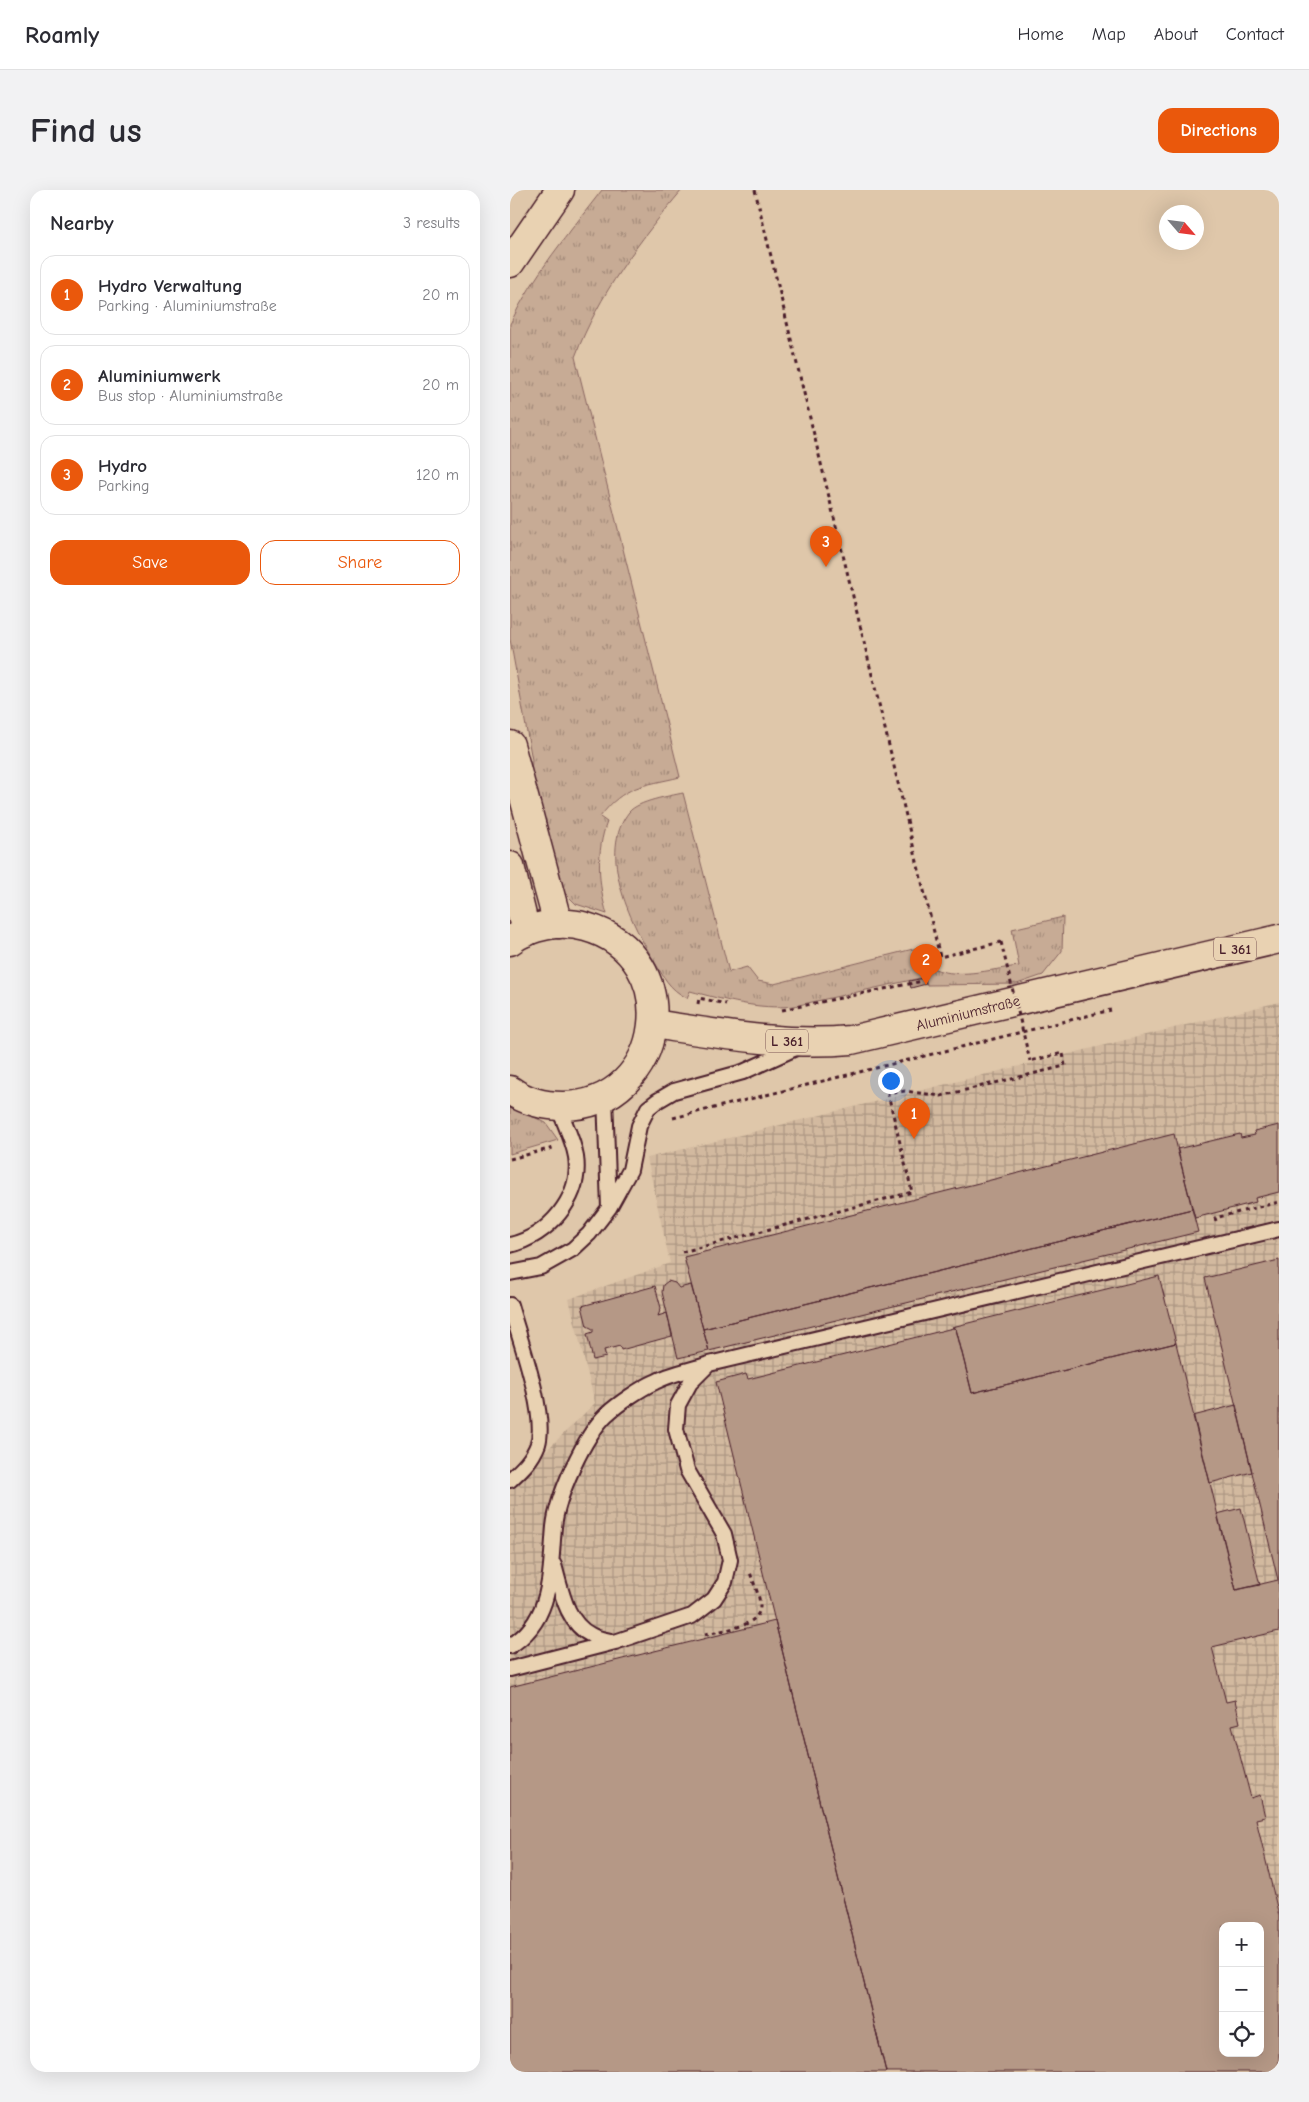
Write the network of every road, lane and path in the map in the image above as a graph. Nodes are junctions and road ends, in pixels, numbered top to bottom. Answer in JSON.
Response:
{"nodes":[{"id":1,"x":560,"y":190,"type":"edge"},
{"id":2,"x":755,"y":190,"type":"edge"},
{"id":3,"x":510,"y":263,"type":"edge"},
{"id":4,"x":510,"y":746,"type":"edge"},
{"id":5,"x":510,"y":866,"type":"edge"},
{"id":6,"x":558,"y":924,"type":"junction"},
{"id":7,"x":518,"y":937,"type":"edge"},
{"id":8,"x":1279,"y":939,"type":"edge"},
{"id":9,"x":1118,"y":1008,"type":"dead end"},
{"id":10,"x":653,"y":1024,"type":"junction"},
{"id":11,"x":809,"y":1042,"type":"junction"},
{"id":12,"x":510,"y":1090,"type":"edge"},
{"id":13,"x":605,"y":1096,"type":"junction"},
{"id":14,"x":558,"y":1106,"type":"junction"},
{"id":15,"x":638,"y":1126,"type":"junction"},
{"id":16,"x":572,"y":1142,"type":"junction"},
{"id":17,"x":510,"y":1159,"type":"edge"},
{"id":18,"x":1279,"y":1202,"type":"edge"},
{"id":19,"x":609,"y":1208,"type":"junction"},
{"id":20,"x":1279,"y":1229,"type":"edge"},
{"id":21,"x":1221,"y":1242,"type":"junction"},
{"id":22,"x":510,"y":1245,"type":"edge"},
{"id":23,"x":682,"y":1252,"type":"dead end"},
{"id":24,"x":510,"y":1273,"type":"edge"},
{"id":25,"x":510,"y":1305,"type":"edge"},
{"id":26,"x":709,"y":1364,"type":"junction"},
{"id":27,"x":510,"y":1480,"type":"edge"},
{"id":28,"x":553,"y":1562,"type":"junction"},
{"id":29,"x":747,"y":1564,"type":"dead end"},
{"id":30,"x":698,"y":1636,"type":"dead end"},
{"id":31,"x":615,"y":1642,"type":"junction"},
{"id":32,"x":510,"y":1646,"type":"edge"},
{"id":33,"x":510,"y":1669,"type":"edge"}],
"edges":[{"from":1,"to":3,"type":"main road"},
{"from":2,"to":23,"type":"path","bridge":true},
{"from":4,"to":6,"type":"main road"},
{"from":5,"to":7,"type":"main road"},
{"from":6,"to":7,"type":"main road"},
{"from":6,"to":10,"type":"main road"},
{"from":8,"to":11,"type":"main road","name":"Aluminiumstraße","number":"L 361"},
{"from":9,"to":15,"type":"path"},
{"from":10,"to":11,"type":"main road","name":"Aluminiumstraße","number":"L 361"},
{"from":10,"to":13,"type":"main road"},
{"from":11,"to":15,"type":"lane"},
{"from":12,"to":14,"type":"main road"},
{"from":13,"to":14,"type":"main road"},
{"from":13,"to":19,"type":"lane"},
{"from":14,"to":16,"type":"lane"},
{"from":15,"to":19,"type":"lane"},
{"from":16,"to":17,"type":"path"},
{"from":16,"to":22,"type":"lane"},
{"from":18,"to":21,"type":"path"},
{"from":19,"to":24,"type":"lane"},
{"from":20,"to":21,"type":"lane"},
{"from":21,"to":26,"type":"lane"},
{"from":25,"to":27,"type":"lane"},
{"from":26,"to":28,"type":"lane"},
{"from":26,"to":31,"type":"lane"},
{"from":28,"to":31,"type":"lane"},
{"from":28,"to":32,"type":"lane"},
{"from":29,"to":30,"type":"path"},
{"from":31,"to":33,"type":"lane"}]}
